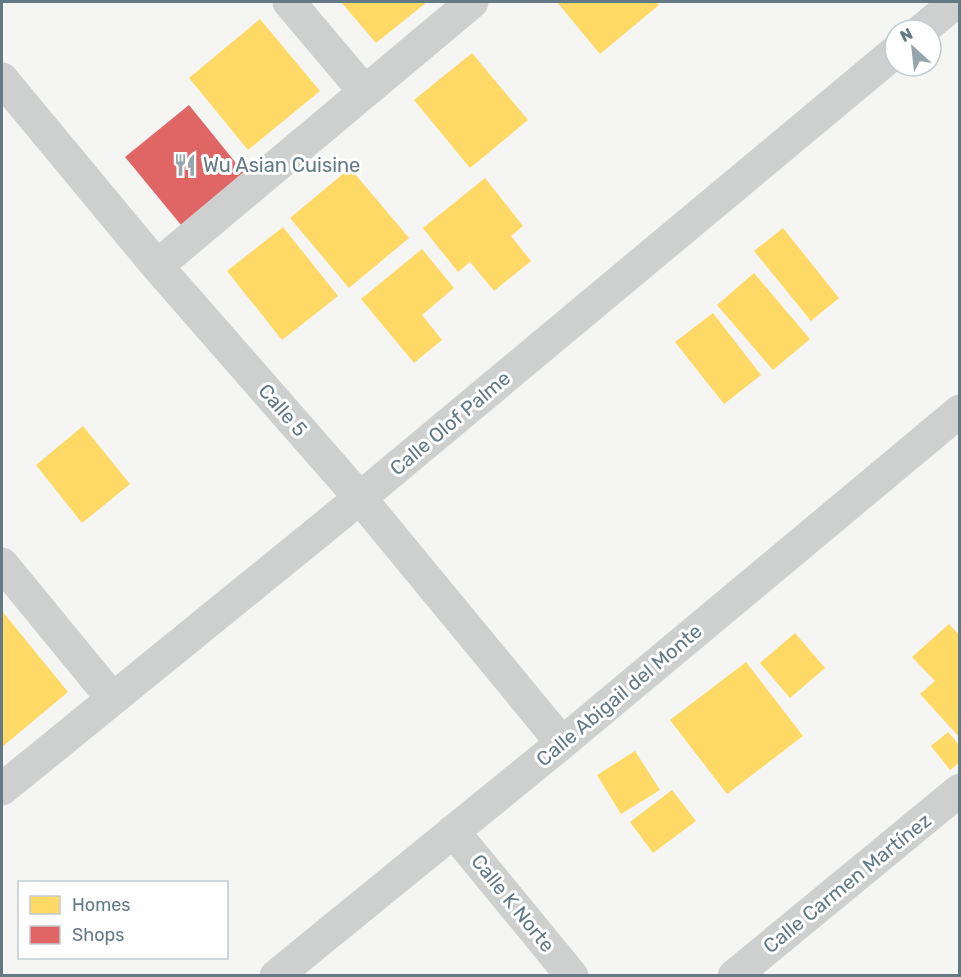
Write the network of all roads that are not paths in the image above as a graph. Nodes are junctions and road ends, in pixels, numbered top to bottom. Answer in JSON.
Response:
{"nodes":[{"id":1,"x":289,"y":2,"type":"edge"},
{"id":2,"x":472,"y":2,"type":"edge"},
{"id":3,"x":958,"y":2,"type":"edge"},
{"id":4,"x":937,"y":18,"type":"edge"},
{"id":5,"x":883,"y":62,"type":"edge"},
{"id":6,"x":2,"y":80,"type":"edge"},
{"id":7,"x":364,"y":91,"type":"junction"},
{"id":8,"x":157,"y":266,"type":"junction"},
{"id":9,"x":960,"y":411,"type":"edge"},
{"id":10,"x":360,"y":498,"type":"junction"},
{"id":11,"x":2,"y":564,"type":"edge"},
{"id":12,"x":112,"y":698,"type":"junction"},
{"id":13,"x":562,"y":743,"type":"junction"},
{"id":14,"x":2,"y":789,"type":"edge"},
{"id":15,"x":960,"y":790,"type":"edge"},
{"id":16,"x":453,"y":831,"type":"junction"},
{"id":17,"x":276,"y":975,"type":"edge"},
{"id":18,"x":572,"y":975,"type":"edge"},
{"id":19,"x":734,"y":975,"type":"edge"}],
"edges":[{"from":1,"to":7,"type":"street"},
{"from":2,"to":7,"type":"street"},
{"from":3,"to":4,"type":"street"},
{"from":5,"to":10,"type":"street","name":"Calle Olof Palme"},
{"from":6,"to":8,"type":"street","name":"Calle 5"},
{"from":7,"to":8,"type":"street"},
{"from":8,"to":10,"type":"street","name":"Calle 5"},
{"from":9,"to":13,"type":"street","name":"Calle Abigail del Monte"},
{"from":10,"to":12,"type":"street","name":"Calle Olof Palme"},
{"from":10,"to":13,"type":"street","name":"Calle 5"},
{"from":11,"to":12,"type":"street"},
{"from":12,"to":14,"type":"street","name":"Calle Olof Palme"},
{"from":13,"to":16,"type":"street","name":"Calle Abigail del Monte"},
{"from":15,"to":19,"type":"street","name":"Calle Carmen Martínez"},
{"from":16,"to":17,"type":"street","name":"Calle Abigail del Monte"},
{"from":16,"to":18,"type":"street","name":"Calle K Norte"}]}
